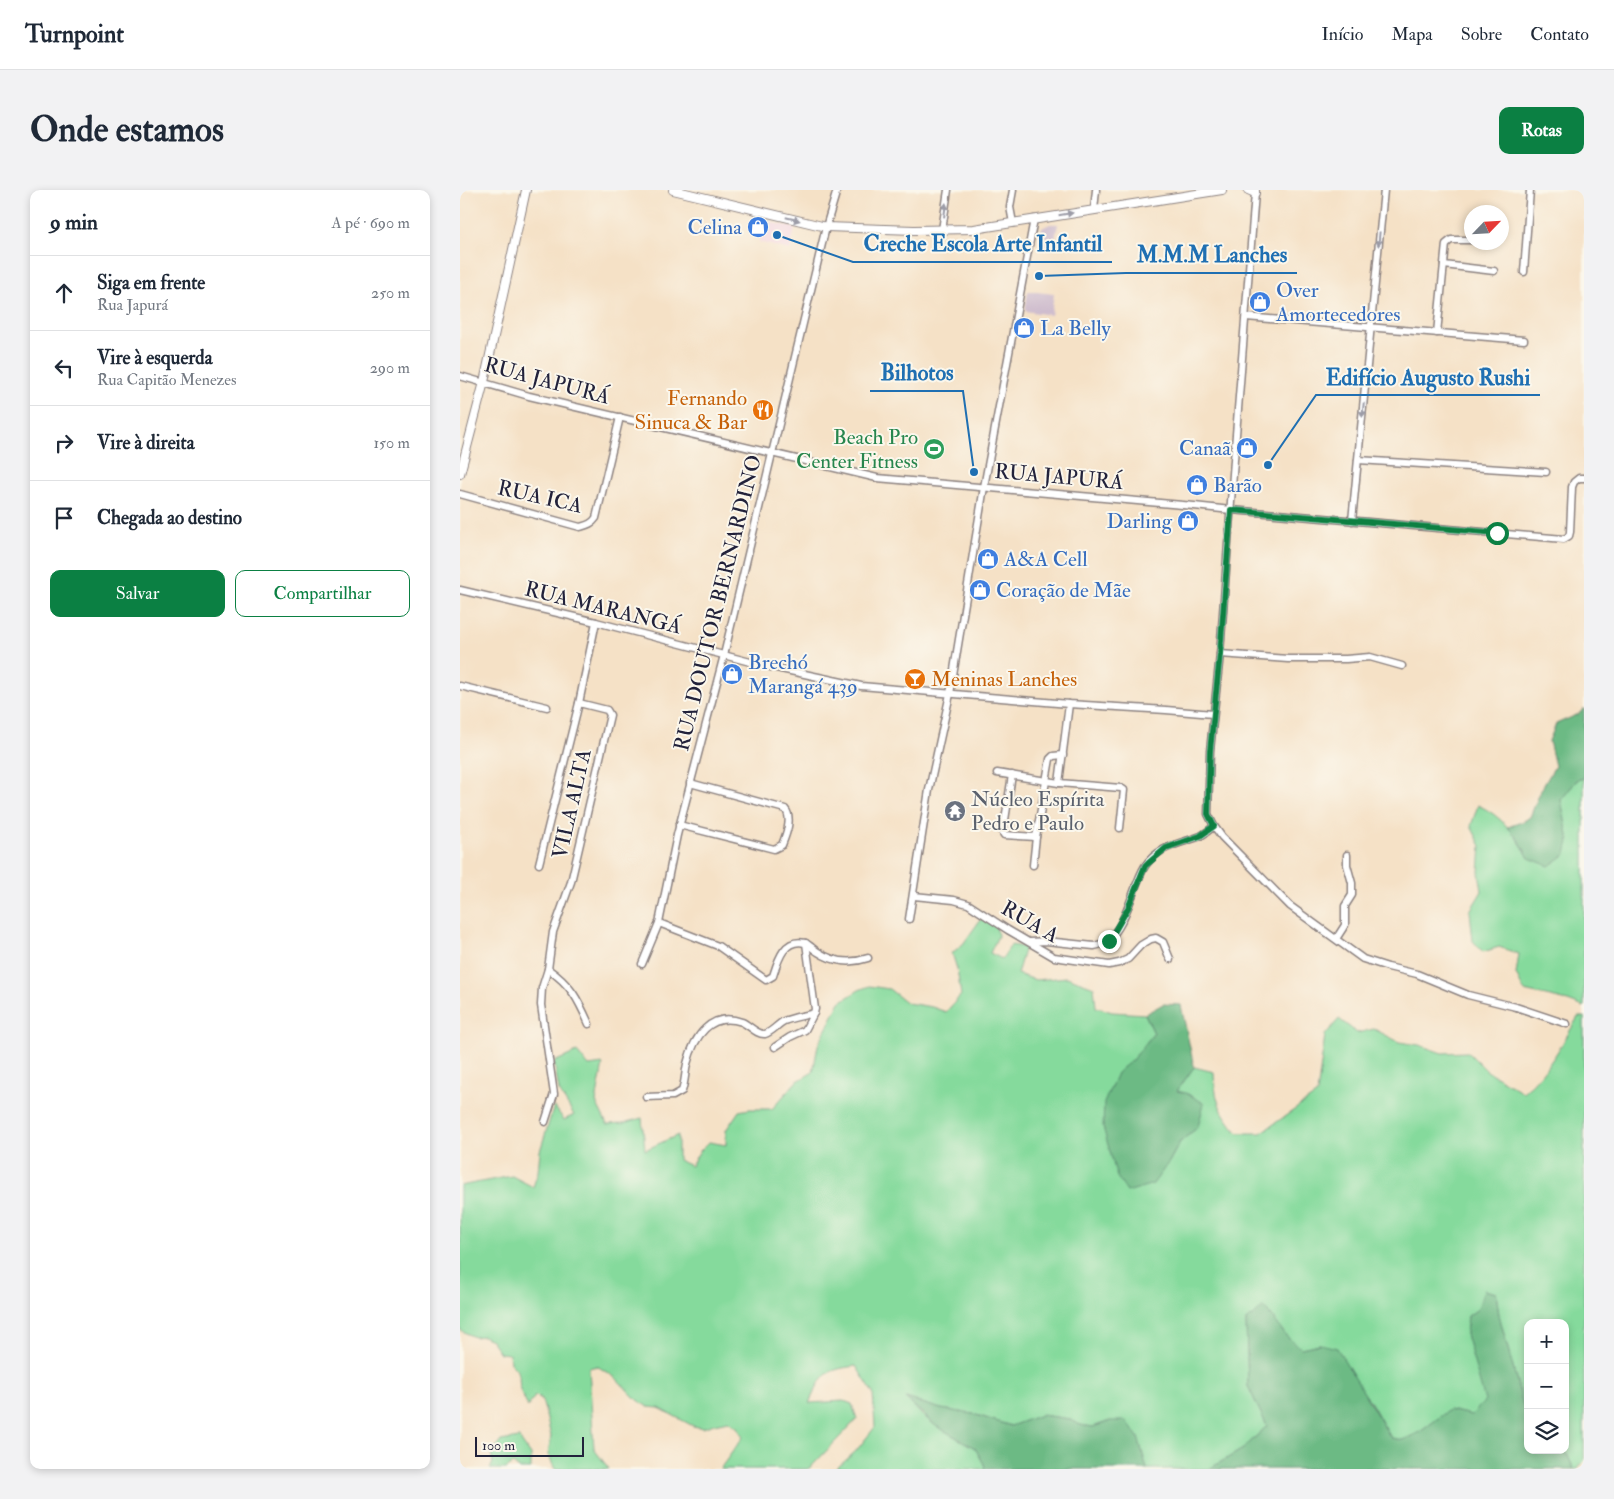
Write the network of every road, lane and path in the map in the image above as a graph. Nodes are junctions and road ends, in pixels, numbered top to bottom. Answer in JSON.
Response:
{"nodes":[{"id":1,"x":526,"y":190,"type":"edge"},
{"id":2,"x":673,"y":190,"type":"edge"},
{"id":3,"x":837,"y":190,"type":"edge"},
{"id":4,"x":948,"y":190,"type":"edge"},
{"id":5,"x":1013,"y":190,"type":"edge"},
{"id":6,"x":1096,"y":190,"type":"edge"},
{"id":7,"x":1222,"y":190,"type":"edge"},
{"id":8,"x":1384,"y":190,"type":"edge"},
{"id":9,"x":1530,"y":190,"type":"edge"},
{"id":10,"x":1253,"y":191,"type":"edge"},
{"id":11,"x":1094,"y":210,"type":"junction"},
{"id":12,"x":1034,"y":219,"type":"junction"},
{"id":13,"x":1013,"y":223,"type":"junction"},
{"id":14,"x":826,"y":227,"type":"junction"},
{"id":15,"x":942,"y":230,"type":"junction"},
{"id":16,"x":1464,"y":240,"type":"edge"},
{"id":17,"x":1444,"y":265,"type":"junction"},
{"id":18,"x":1494,"y":270,"type":"dead end"},
{"id":19,"x":1524,"y":272,"type":"dead end"},
{"id":20,"x":1246,"y":317,"type":"junction"},
{"id":21,"x":1371,"y":327,"type":"junction"},
{"id":22,"x":1436,"y":333,"type":"junction"},
{"id":23,"x":1524,"y":340,"type":"dead end"},
{"id":24,"x":460,"y":376,"type":"edge"},
{"id":25,"x":484,"y":382,"type":"junction"},
{"id":26,"x":620,"y":417,"type":"junction"},
{"id":27,"x":772,"y":452,"type":"junction"},
{"id":28,"x":1358,"y":460,"type":"junction"},
{"id":29,"x":1546,"y":472,"type":"dead end"},
{"id":30,"x":460,"y":474,"type":"edge"},
{"id":31,"x":1584,"y":478,"type":"edge"},
{"id":32,"x":984,"y":487,"type":"junction"},
{"id":33,"x":460,"y":494,"type":"edge"},
{"id":34,"x":1231,"y":510,"type":"junction"},
{"id":35,"x":1352,"y":521,"type":"junction"},
{"id":36,"x":460,"y":590,"type":"edge"},
{"id":37,"x":596,"y":622,"type":"junction"},
{"id":38,"x":1220,"y":654,"type":"junction"},
{"id":39,"x":724,"y":655,"type":"junction"},
{"id":40,"x":1402,"y":666,"type":"dead end"},
{"id":41,"x":460,"y":686,"type":"edge"},
{"id":42,"x":950,"y":694,"type":"junction"},
{"id":43,"x":579,"y":703,"type":"junction"},
{"id":44,"x":1069,"y":704,"type":"junction"},
{"id":45,"x":547,"y":707,"type":"dead end"},
{"id":46,"x":1213,"y":714,"type":"junction"},
{"id":47,"x":1063,"y":755,"type":"junction"},
{"id":48,"x":997,"y":773,"type":"dead end"},
{"id":49,"x":1012,"y":775,"type":"junction"},
{"id":50,"x":1046,"y":781,"type":"junction"},
{"id":51,"x":690,"y":783,"type":"junction"},
{"id":52,"x":1059,"y":783,"type":"junction"},
{"id":53,"x":679,"y":824,"type":"junction"},
{"id":54,"x":1214,"y":826,"type":"junction"},
{"id":55,"x":1120,"y":828,"type":"dead end"},
{"id":56,"x":1036,"y":837,"type":"junction"},
{"id":57,"x":1347,"y":855,"type":"dead end"},
{"id":58,"x":539,"y":864,"type":"dead end"},
{"id":59,"x":1032,"y":865,"type":"dead end"},
{"id":60,"x":914,"y":896,"type":"junction"},
{"id":61,"x":910,"y":919,"type":"dead end"},
{"id":62,"x":659,"y":923,"type":"junction"},
{"id":63,"x":1336,"y":939,"type":"junction"},
{"id":64,"x":1030,"y":942,"type":"junction"},
{"id":65,"x":806,"y":944,"type":"junction"},
{"id":66,"x":868,"y":958,"type":"dead end"},
{"id":67,"x":1170,"y":959,"type":"dead end"},
{"id":68,"x":642,"y":964,"type":"dead end"},
{"id":69,"x":548,"y":969,"type":"junction"},
{"id":70,"x":814,"y":1014,"type":"junction"},
{"id":71,"x":589,"y":1024,"type":"dead end"},
{"id":72,"x":1567,"y":1024,"type":"dead end"},
{"id":73,"x":775,"y":1047,"type":"dead end"},
{"id":74,"x":646,"y":1097,"type":"dead end"},
{"id":75,"x":545,"y":1122,"type":"dead end"}],
"edges":[{"from":1,"to":25,"type":"street"},
{"from":2,"to":14,"type":"street","one_way":true},
{"from":3,"to":14,"type":"street","name":"RUA DOUTOR BERNARDINO"},
{"from":15,"to":4,"type":"street","one_way":true},
{"from":5,"to":13,"type":"street"},
{"from":6,"to":11,"type":"street"},
{"from":7,"to":11,"type":"street"},
{"from":8,"to":21,"type":"street","one_way":true},
{"from":9,"to":19,"type":"street"},
{"from":10,"to":20,"type":"street"},
{"from":12,"to":11,"type":"street","one_way":true},
{"from":12,"to":13,"type":"street"},
{"from":12,"to":32,"type":"street"},
{"from":13,"to":15,"type":"street"},
{"from":14,"to":15,"type":"street"},
{"from":14,"to":27,"type":"street","name":"RUA DOUTOR BERNARDINO"},
{"from":16,"to":17,"type":"street"},
{"from":17,"to":18,"type":"street"},
{"from":17,"to":22,"type":"street"},
{"from":20,"to":21,"type":"street"},
{"from":20,"to":34,"type":"street"},
{"from":21,"to":22,"type":"street"},
{"from":21,"to":28,"type":"street","one_way":true},
{"from":22,"to":23,"type":"street"},
{"from":24,"to":25,"type":"street","name":"RUA JAPURÁ"},
{"from":25,"to":26,"type":"street","name":"RUA JAPURÁ"},
{"from":25,"to":30,"type":"street"},
{"from":26,"to":27,"type":"street","name":"RUA JAPURÁ"},
{"from":26,"to":33,"type":"street","name":"RUA ICA"},
{"from":27,"to":32,"type":"street","name":"RUA JAPURÁ"},
{"from":27,"to":39,"type":"street","name":"RUA DOUTOR BERNARDINO"},
{"from":28,"to":29,"type":"street"},
{"from":28,"to":35,"type":"street"},
{"from":31,"to":35,"type":"street","name":"RUA JAPURÁ"},
{"from":32,"to":34,"type":"street","name":"RUA JAPURÁ"},
{"from":32,"to":42,"type":"street"},
{"from":34,"to":35,"type":"street","name":"RUA JAPURÁ"},
{"from":34,"to":38,"type":"street"},
{"from":36,"to":37,"type":"street","name":"RUA MARANGÁ"},
{"from":37,"to":39,"type":"street","name":"RUA MARANGÁ"},
{"from":37,"to":43,"type":"street","name":"VILA ALTA"},
{"from":38,"to":40,"type":"street"},
{"from":38,"to":46,"type":"street"},
{"from":39,"to":42,"type":"street","name":"RUA MARANGÁ"},
{"from":39,"to":51,"type":"street","name":"RUA DOUTOR BERNARDINO"},
{"from":41,"to":45,"type":"street"},
{"from":42,"to":44,"type":"street","name":"RUA MARANGÁ"},
{"from":42,"to":60,"type":"street"},
{"from":43,"to":58,"type":"street","name":"VILA ALTA"},
{"from":43,"to":69,"type":"street","name":"VILA ALTA"},
{"from":44,"to":46,"type":"street","name":"RUA MARANGÁ"},
{"from":44,"to":47,"type":"street"},
{"from":46,"to":54,"type":"street"},
{"from":47,"to":50,"type":"street"},
{"from":47,"to":52,"type":"street"},
{"from":48,"to":49,"type":"street"},
{"from":49,"to":50,"type":"street"},
{"from":49,"to":56,"type":"street"},
{"from":50,"to":52,"type":"street"},
{"from":50,"to":56,"type":"street"},
{"from":51,"to":53,"type":"street","name":"RUA DOUTOR BERNARDINO"},
{"from":51,"to":53,"type":"street"},
{"from":52,"to":55,"type":"street"},
{"from":53,"to":62,"type":"street","name":"RUA DOUTOR BERNARDINO"},
{"from":54,"to":63,"type":"street"},
{"from":54,"to":64,"type":"street"},
{"from":56,"to":59,"type":"street"},
{"from":57,"to":63,"type":"street"},
{"from":60,"to":61,"type":"street"},
{"from":60,"to":64,"type":"street","name":"RUA A"},
{"from":62,"to":65,"type":"street"},
{"from":62,"to":68,"type":"street","name":"RUA DOUTOR BERNARDINO"},
{"from":63,"to":72,"type":"street"},
{"from":64,"to":67,"type":"street","name":"RUA A"},
{"from":65,"to":66,"type":"street"},
{"from":65,"to":70,"type":"street"},
{"from":69,"to":71,"type":"street"},
{"from":69,"to":75,"type":"street"},
{"from":70,"to":73,"type":"street"},
{"from":70,"to":74,"type":"street"}]}
